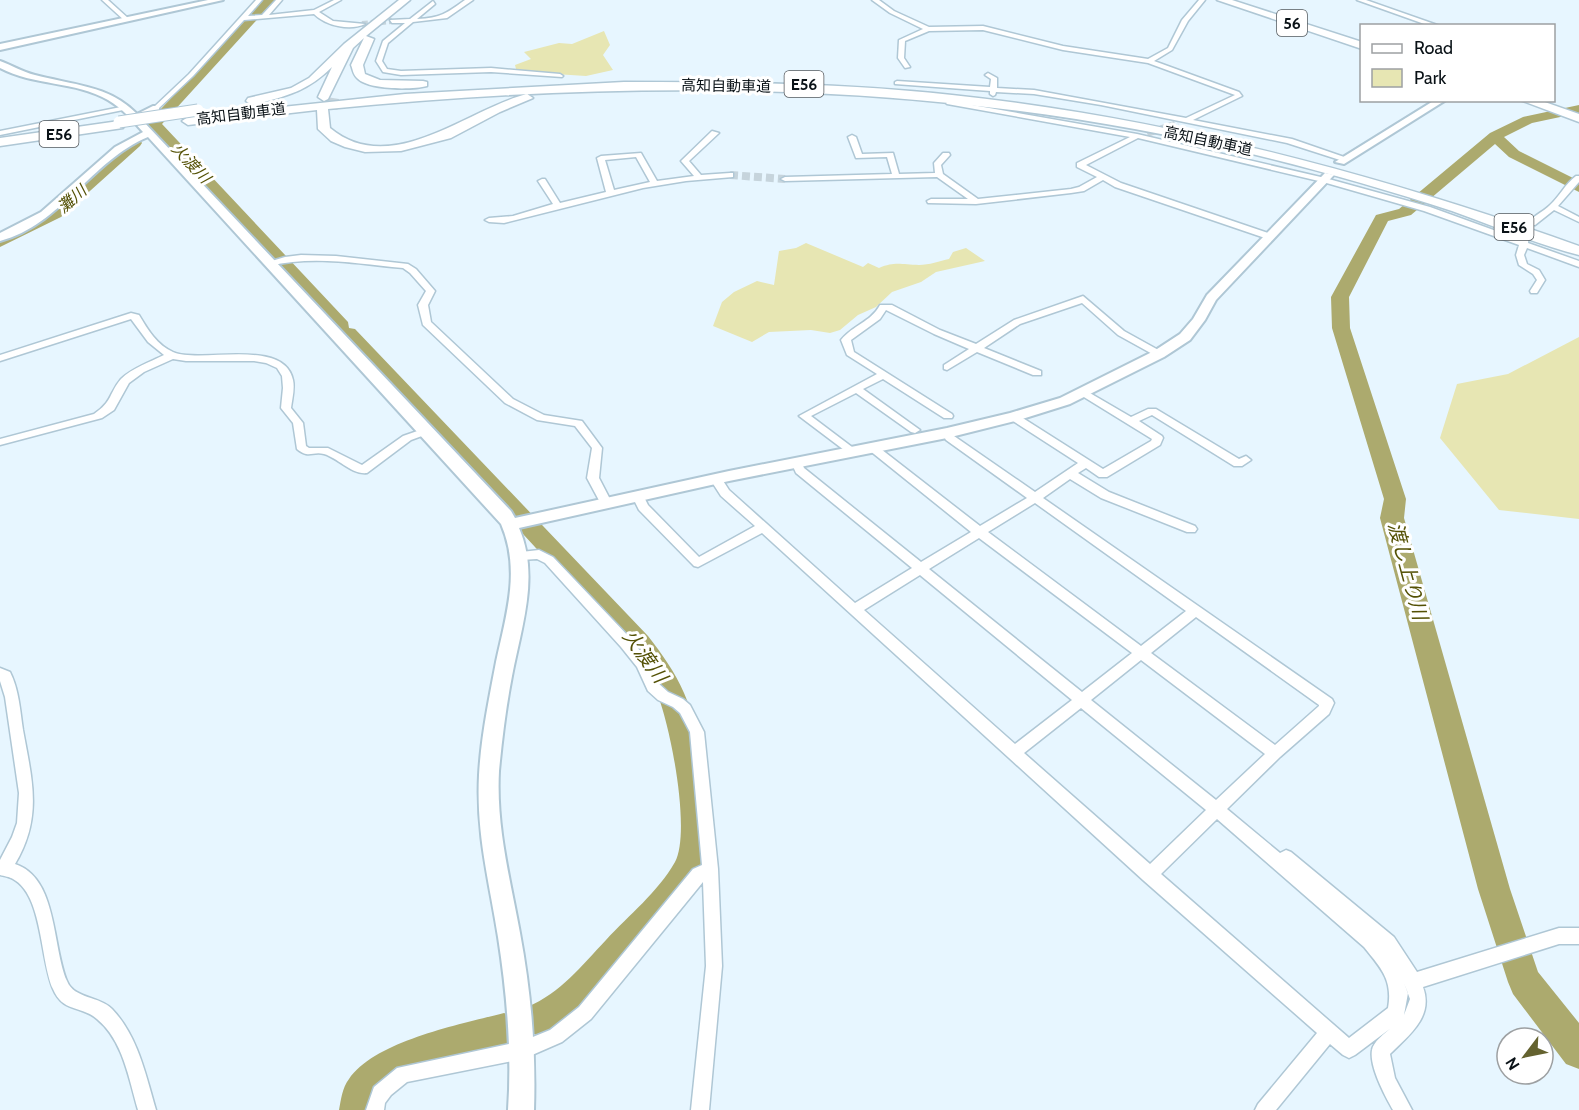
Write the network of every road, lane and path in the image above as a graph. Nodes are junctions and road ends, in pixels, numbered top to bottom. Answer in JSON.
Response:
{"nodes":[{"id":1,"x":105,"y":0,"type":"edge"},
{"id":2,"x":219,"y":0,"type":"edge"},
{"id":3,"x":259,"y":0,"type":"edge"},
{"id":4,"x":279,"y":0,"type":"edge"},
{"id":5,"x":338,"y":0,"type":"edge"},
{"id":6,"x":405,"y":0,"type":"edge"},
{"id":7,"x":415,"y":0,"type":"edge"},
{"id":8,"x":470,"y":0,"type":"edge"},
{"id":9,"x":875,"y":0,"type":"edge"},
{"id":10,"x":1202,"y":0,"type":"edge"},
{"id":11,"x":1222,"y":0,"type":"edge"},
{"id":12,"x":1360,"y":0,"type":"edge"},
{"id":13,"x":1381,"y":0,"type":"edge"},
{"id":14,"x":433,"y":3,"type":"dead end"},
{"id":15,"x":1372,"y":4,"type":"junction"},
{"id":16,"x":315,"y":12,"type":"junction"},
{"id":17,"x":262,"y":17,"type":"junction"},
{"id":18,"x":244,"y":18,"type":"junction"},
{"id":19,"x":127,"y":20,"type":"junction"},
{"id":20,"x":413,"y":20,"type":"junction"},
{"id":21,"x":392,"y":21,"type":"tunnel mouth"},
{"id":22,"x":362,"y":24,"type":"tunnel mouth"},
{"id":23,"x":1431,"y":24,"type":"edge"},
{"id":24,"x":928,"y":28,"type":"junction"},
{"id":25,"x":369,"y":39,"type":"junction"},
{"id":26,"x":1360,"y":45,"type":"edge"},
{"id":27,"x":348,"y":46,"type":"junction"},
{"id":28,"x":0,"y":47,"type":"edge"},
{"id":29,"x":1149,"y":61,"type":"junction"},
{"id":30,"x":0,"y":64,"type":"edge"},
{"id":31,"x":907,"y":67,"type":"dead end"},
{"id":32,"x":988,"y":75,"type":"dead end"},
{"id":33,"x":560,"y":76,"type":"dead end"},
{"id":34,"x":897,"y":83,"type":"dead end"},
{"id":35,"x":515,"y":84,"type":"junction"},
{"id":36,"x":758,"y":86,"type":"junction"},
{"id":37,"x":994,"y":92,"type":"junction"},
{"id":38,"x":1439,"y":102,"type":"edge"},
{"id":39,"x":1532,"y":102,"type":"edge"},
{"id":40,"x":949,"y":103,"type":"dead end"},
{"id":41,"x":126,"y":108,"type":"junction"},
{"id":42,"x":156,"y":108,"type":"joint"},
{"id":43,"x":322,"y":108,"type":"junction"},
{"id":44,"x":193,"y":115,"type":"junction"},
{"id":45,"x":1578,"y":117,"type":"edge"},
{"id":46,"x":136,"y":119,"type":"junction"},
{"id":47,"x":1189,"y":119,"type":"junction"},
{"id":48,"x":1178,"y":123,"type":"tunnel mouth"},
{"id":49,"x":118,"y":126,"type":"junction"},
{"id":50,"x":0,"y":133,"type":"edge"},
{"id":51,"x":148,"y":133,"type":"junction"},
{"id":52,"x":715,"y":133,"type":"dead end"},
{"id":53,"x":1147,"y":133,"type":"tunnel mouth"},
{"id":54,"x":1137,"y":136,"type":"junction"},
{"id":55,"x":852,"y":137,"type":"dead end"},
{"id":56,"x":0,"y":142,"type":"edge"},
{"id":57,"x":0,"y":147,"type":"edge"},
{"id":58,"x":946,"y":155,"type":"dead end"},
{"id":59,"x":1343,"y":161,"type":"joint"},
{"id":60,"x":730,"y":175,"type":"tunnel mouth"},
{"id":61,"x":939,"y":175,"type":"junction"},
{"id":62,"x":896,"y":176,"type":"junction"},
{"id":63,"x":699,"y":177,"type":"junction"},
{"id":64,"x":1327,"y":177,"type":"junction"},
{"id":65,"x":785,"y":178,"type":"tunnel mouth"},
{"id":66,"x":1101,"y":178,"type":"junction"},
{"id":67,"x":1579,"y":178,"type":"edge"},
{"id":68,"x":542,"y":182,"type":"dead end"},
{"id":69,"x":655,"y":185,"type":"junction"},
{"id":70,"x":1402,"y":192,"type":"junction"},
{"id":71,"x":610,"y":194,"type":"junction"},
{"id":72,"x":931,"y":201,"type":"dead end"},
{"id":73,"x":976,"y":202,"type":"junction"},
{"id":74,"x":1451,"y":202,"type":"junction"},
{"id":75,"x":557,"y":205,"type":"junction"},
{"id":76,"x":1553,"y":207,"type":"junction"},
{"id":77,"x":489,"y":220,"type":"dead end"},
{"id":78,"x":1579,"y":220,"type":"edge"},
{"id":79,"x":1532,"y":223,"type":"dead end"},
{"id":80,"x":1268,"y":236,"type":"junction"},
{"id":81,"x":0,"y":238,"type":"edge"},
{"id":82,"x":1525,"y":239,"type":"junction"},
{"id":83,"x":1579,"y":244,"type":"edge"},
{"id":84,"x":1579,"y":250,"type":"edge"},
{"id":85,"x":269,"y":263,"type":"junction"},
{"id":86,"x":1579,"y":264,"type":"edge"},
{"id":87,"x":1534,"y":291,"type":"dead end"},
{"id":88,"x":978,"y":349,"type":"junction"},
{"id":89,"x":1159,"y":354,"type":"junction"},
{"id":90,"x":173,"y":355,"type":"junction"},
{"id":91,"x":0,"y":358,"type":"edge"},
{"id":92,"x":947,"y":367,"type":"dead end"},
{"id":93,"x":1037,"y":372,"type":"dead end"},
{"id":94,"x":885,"y":374,"type":"junction"},
{"id":95,"x":856,"y":389,"type":"junction"},
{"id":96,"x":1083,"y":392,"type":"junction"},
{"id":97,"x":948,"y":416,"type":"dead end"},
{"id":98,"x":1014,"y":417,"type":"junction"},
{"id":99,"x":1131,"y":421,"type":"junction"},
{"id":100,"x":915,"y":430,"type":"dead end"},
{"id":101,"x":426,"y":431,"type":"junction"},
{"id":102,"x":946,"y":433,"type":"junction"},
{"id":103,"x":0,"y":442,"type":"edge"},
{"id":104,"x":873,"y":448,"type":"junction"},
{"id":105,"x":852,"y":452,"type":"junction"},
{"id":106,"x":1246,"y":460,"type":"dead end"},
{"id":107,"x":796,"y":462,"type":"junction"},
{"id":108,"x":1084,"y":464,"type":"junction"},
{"id":109,"x":1071,"y":474,"type":"junction"},
{"id":110,"x":716,"y":479,"type":"junction"},
{"id":111,"x":638,"y":496,"type":"junction"},
{"id":112,"x":1035,"y":498,"type":"junction"},
{"id":113,"x":606,"y":503,"type":"junction"},
{"id":114,"x":520,"y":522,"type":"junction"},
{"id":115,"x":763,"y":527,"type":"junction"},
{"id":116,"x":1191,"y":529,"type":"dead end"},
{"id":117,"x":978,"y":531,"type":"junction"},
{"id":118,"x":521,"y":556,"type":"junction"},
{"id":119,"x":921,"y":569,"type":"junction"},
{"id":120,"x":855,"y":609,"type":"junction"},
{"id":121,"x":1196,"y":610,"type":"junction"},
{"id":122,"x":1141,"y":653,"type":"junction"},
{"id":123,"x":0,"y":673,"type":"edge"},
{"id":124,"x":1080,"y":700,"type":"junction"},
{"id":125,"x":1015,"y":752,"type":"junction"},
{"id":126,"x":1275,"y":753,"type":"junction"},
{"id":127,"x":1217,"y":810,"type":"junction"},
{"id":128,"x":1251,"y":838,"type":"junction"},
{"id":129,"x":2,"y":868,"type":"edge"},
{"id":130,"x":710,"y":869,"type":"junction"},
{"id":131,"x":1149,"y":875,"type":"junction"},
{"id":132,"x":1579,"y":936,"type":"edge"},
{"id":133,"x":1413,"y":982,"type":"junction"},
{"id":134,"x":1329,"y":1032,"type":"junction"},
{"id":135,"x":523,"y":1050,"type":"junction"},
{"id":136,"x":147,"y":1110,"type":"edge"},
{"id":137,"x":375,"y":1110,"type":"edge"},
{"id":138,"x":521,"y":1110,"type":"edge"},
{"id":139,"x":700,"y":1110,"type":"edge"},
{"id":140,"x":1264,"y":1110,"type":"edge"},
{"id":141,"x":1403,"y":1110,"type":"edge"}],
"edges":[{"from":1,"to":19,"type":"street"},
{"from":2,"to":19,"type":"street"},
{"from":3,"to":18,"type":"street"},
{"from":4,"to":17,"type":"street"},
{"from":5,"to":16,"type":"street"},
{"from":6,"to":27,"type":"highway"},
{"from":7,"to":25,"type":"highway"},
{"from":8,"to":20,"type":"street"},
{"from":9,"to":24,"type":"street"},
{"from":10,"to":29,"type":"street"},
{"from":11,"to":26,"type":"highway","number":"56"},
{"from":12,"to":15,"type":"street"},
{"from":13,"to":15,"type":"street"},
{"from":14,"to":20,"type":"street"},
{"from":15,"to":23,"type":"street"},
{"from":16,"to":17,"type":"street"},
{"from":16,"to":22,"type":"street"},
{"from":17,"to":18,"type":"street"},
{"from":18,"to":42,"type":"street"},
{"from":19,"to":28,"type":"street"},
{"from":20,"to":21,"type":"street"},
{"from":20,"to":33,"type":"street"},
{"from":24,"to":29,"type":"street"},
{"from":24,"to":31,"type":"street"},
{"from":25,"to":27,"type":"highway"},
{"from":25,"to":35,"type":"highway"},
{"from":27,"to":44,"type":"highway"},
{"from":29,"to":47,"type":"street"},
{"from":30,"to":41,"type":"street"},
{"from":32,"to":37,"type":"street"},
{"from":34,"to":37,"type":"street"},
{"from":35,"to":44,"type":"highway","name":"高知自動車道","number":"E56"},
{"from":35,"to":70,"type":"highway","name":"高知自動車道","number":"E56"},
{"from":36,"to":43,"type":"highway","name":"高知自動車道","number":"E56"},
{"from":36,"to":43,"type":"highway"},
{"from":36,"to":70,"type":"highway","name":"高知自動車道","number":"E56"},
{"from":37,"to":47,"type":"street"},
{"from":38,"to":59,"type":"street"},
{"from":39,"to":45,"type":"highway"},
{"from":40,"to":54,"type":"street"},
{"from":41,"to":46,"type":"street"},
{"from":41,"to":50,"type":"street"},
{"from":42,"to":46,"type":"street"},
{"from":43,"to":43,"type":"highway"},
{"from":43,"to":44,"type":"highway","name":"高知自動車道","number":"E56"},
{"from":44,"to":49,"type":"highway","name":"高知自動車道","number":"E56"},
{"from":46,"to":51,"type":"street"},
{"from":47,"to":48,"type":"street"},
{"from":47,"to":59,"type":"street"},
{"from":49,"to":56,"type":"highway","name":"高知自動車道","number":"E56"},
{"from":49,"to":57,"type":"highway","name":"高知自動車道","number":"E56"},
{"from":51,"to":81,"type":"street"},
{"from":51,"to":85,"type":"street"},
{"from":52,"to":63,"type":"street"},
{"from":53,"to":54,"type":"street"},
{"from":54,"to":64,"type":"street"},
{"from":54,"to":66,"type":"street"},
{"from":55,"to":62,"type":"street"},
{"from":58,"to":61,"type":"street"},
{"from":60,"to":63,"type":"street"},
{"from":61,"to":62,"type":"street"},
{"from":61,"to":73,"type":"street"},
{"from":62,"to":65,"type":"street"},
{"from":63,"to":69,"type":"street"},
{"from":64,"to":70,"type":"street"},
{"from":64,"to":80,"type":"street"},
{"from":66,"to":73,"type":"street"},
{"from":66,"to":80,"type":"street"},
{"from":67,"to":76,"type":"street"},
{"from":68,"to":75,"type":"street"},
{"from":69,"to":71,"type":"street"},
{"from":69,"to":71,"type":"street"},
{"from":70,"to":74,"type":"highway","name":"高知自動車道","number":"E56"},
{"from":70,"to":82,"type":"street"},
{"from":71,"to":75,"type":"street"},
{"from":72,"to":73,"type":"street"},
{"from":74,"to":83,"type":"highway","name":"高知自動車道","number":"E56"},
{"from":74,"to":84,"type":"highway","name":"高知自動車道","number":"E56"},
{"from":75,"to":77,"type":"street"},
{"from":76,"to":78,"type":"street"},
{"from":76,"to":79,"type":"street"},
{"from":80,"to":89,"type":"street"},
{"from":82,"to":86,"type":"street"},
{"from":82,"to":87,"type":"street"},
{"from":85,"to":101,"type":"street"},
{"from":85,"to":113,"type":"street"},
{"from":88,"to":89,"type":"street"},
{"from":88,"to":92,"type":"street"},
{"from":88,"to":93,"type":"street"},
{"from":88,"to":94,"type":"street"},
{"from":89,"to":96,"type":"street"},
{"from":90,"to":91,"type":"street"},
{"from":90,"to":101,"type":"street"},
{"from":90,"to":103,"type":"street"},
{"from":94,"to":95,"type":"street"},
{"from":94,"to":97,"type":"street"},
{"from":95,"to":100,"type":"street"},
{"from":95,"to":105,"type":"street"},
{"from":96,"to":98,"type":"street"},
{"from":96,"to":99,"type":"street"},
{"from":98,"to":102,"type":"street"},
{"from":98,"to":108,"type":"street"},
{"from":99,"to":106,"type":"street"},
{"from":99,"to":108,"type":"street"},
{"from":101,"to":114,"type":"street"},
{"from":102,"to":104,"type":"street"},
{"from":102,"to":112,"type":"street"},
{"from":104,"to":105,"type":"street"},
{"from":104,"to":117,"type":"street"},
{"from":105,"to":107,"type":"street"},
{"from":107,"to":110,"type":"street"},
{"from":107,"to":119,"type":"street"},
{"from":108,"to":109,"type":"street"},
{"from":109,"to":112,"type":"street"},
{"from":109,"to":116,"type":"street"},
{"from":110,"to":111,"type":"street"},
{"from":110,"to":115,"type":"street"},
{"from":111,"to":113,"type":"street"},
{"from":111,"to":115,"type":"street"},
{"from":112,"to":117,"type":"street"},
{"from":112,"to":121,"type":"street"},
{"from":113,"to":114,"type":"street"},
{"from":114,"to":118,"type":"street"},
{"from":115,"to":120,"type":"street"},
{"from":117,"to":119,"type":"street"},
{"from":117,"to":122,"type":"street"},
{"from":118,"to":130,"type":"street"},
{"from":118,"to":135,"type":"street"},
{"from":119,"to":120,"type":"street"},
{"from":119,"to":124,"type":"street"},
{"from":120,"to":125,"type":"street"},
{"from":121,"to":122,"type":"street"},
{"from":121,"to":126,"type":"street"},
{"from":122,"to":124,"type":"street"},
{"from":122,"to":126,"type":"street"},
{"from":123,"to":129,"type":"street"},
{"from":124,"to":125,"type":"street"},
{"from":124,"to":127,"type":"street"},
{"from":125,"to":131,"type":"street"},
{"from":126,"to":127,"type":"street"},
{"from":127,"to":128,"type":"street"},
{"from":127,"to":131,"type":"street"},
{"from":128,"to":133,"type":"street"},
{"from":128,"to":134,"type":"street"},
{"from":129,"to":136,"type":"street"},
{"from":130,"to":135,"type":"street"},
{"from":130,"to":139,"type":"street"},
{"from":131,"to":134,"type":"street"},
{"from":132,"to":133,"type":"street"},
{"from":133,"to":141,"type":"street"},
{"from":134,"to":140,"type":"street"},
{"from":135,"to":137,"type":"street"},
{"from":135,"to":138,"type":"street"}]}
